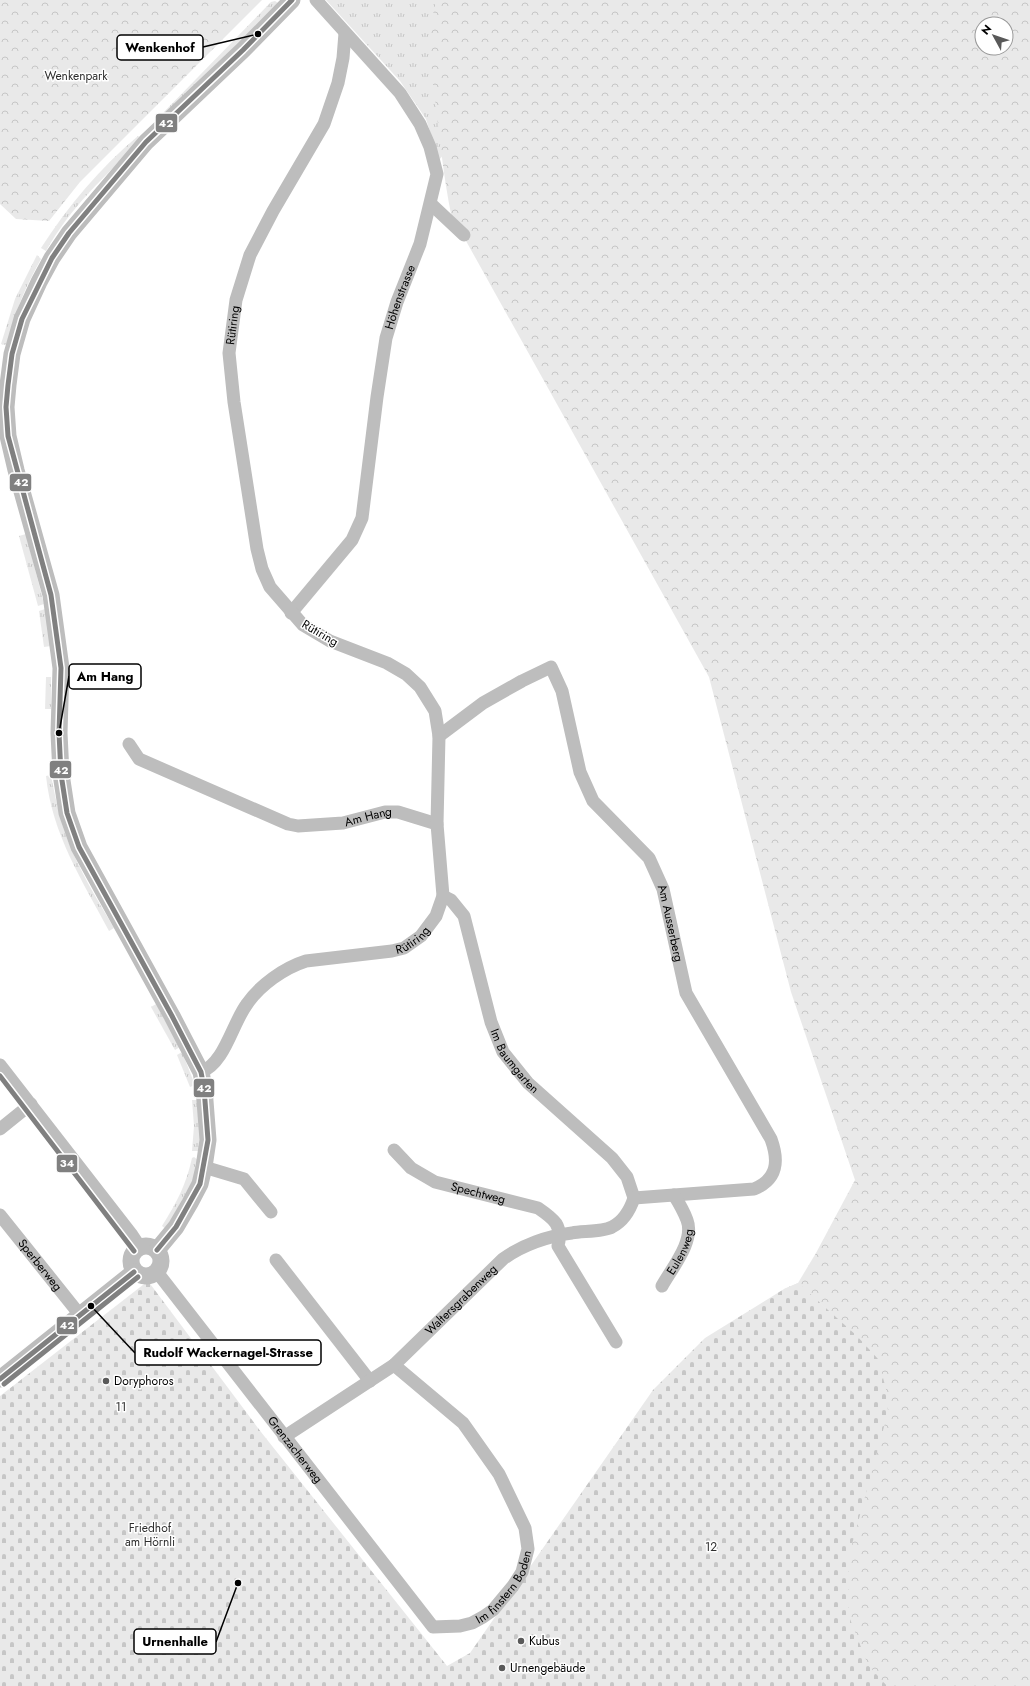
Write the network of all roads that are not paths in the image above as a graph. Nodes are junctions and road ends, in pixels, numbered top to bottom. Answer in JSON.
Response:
{"nodes":[{"id":1,"x":292,"y":0,"type":"edge"},
{"id":2,"x":316,"y":0,"type":"edge"},
{"id":3,"x":345,"y":33,"type":"junction"},
{"id":4,"x":431,"y":204,"type":"junction"},
{"id":5,"x":464,"y":235,"type":"dead end"},
{"id":6,"x":291,"y":613,"type":"junction"},
{"id":7,"x":439,"y":736,"type":"junction"},
{"id":8,"x":128,"y":744,"type":"dead end"},
{"id":9,"x":437,"y":824,"type":"junction"},
{"id":10,"x":443,"y":896,"type":"junction"},
{"id":11,"x":0,"y":1065,"type":"edge"},
{"id":12,"x":201,"y":1072,"type":"junction"},
{"id":13,"x":31,"y":1104,"type":"junction"},
{"id":14,"x":0,"y":1129,"type":"edge"},
{"id":15,"x":394,"y":1150,"type":"dead end"},
{"id":16,"x":204,"y":1167,"type":"junction"},
{"id":17,"x":674,"y":1195,"type":"junction"},
{"id":18,"x":634,"y":1198,"type":"junction"},
{"id":19,"x":271,"y":1212,"type":"dead end"},
{"id":20,"x":0,"y":1215,"type":"edge"},
{"id":21,"x":561,"y":1234,"type":"junction"},
{"id":22,"x":140,"y":1247,"type":"junction"},
{"id":23,"x":156,"y":1250,"type":"junction"},
{"id":24,"x":276,"y":1260,"type":"dead end"},
{"id":25,"x":134,"y":1272,"type":"junction"},
{"id":26,"x":157,"y":1272,"type":"junction"},
{"id":27,"x":662,"y":1286,"type":"dead end"},
{"id":28,"x":80,"y":1315,"type":"junction"},
{"id":29,"x":616,"y":1342,"type":"dead end"},
{"id":30,"x":394,"y":1365,"type":"junction"},
{"id":31,"x":0,"y":1379,"type":"edge"},
{"id":32,"x":370,"y":1381,"type":"junction"},
{"id":33,"x":284,"y":1437,"type":"junction"},
{"id":34,"x":433,"y":1627,"type":"joint"}],
"edges":[{"from":1,"to":12,"type":"street"},
{"from":2,"to":3,"type":"street","name":"Höhenstrasse"},
{"from":3,"to":4,"type":"street","name":"Höhenstrasse"},
{"from":3,"to":6,"type":"street","name":"Rütiring"},
{"from":4,"to":5,"type":"street"},
{"from":4,"to":6,"type":"street","name":"Höhenstrasse"},
{"from":6,"to":7,"type":"street","name":"Rütiring"},
{"from":7,"to":9,"type":"street","name":"Rütiring"},
{"from":7,"to":17,"type":"street","name":"Am Ausserberg"},
{"from":8,"to":9,"type":"street","name":"Am Hang"},
{"from":9,"to":10,"type":"street","name":"Rütiring"},
{"from":10,"to":12,"type":"street","name":"Rütiring"},
{"from":10,"to":18,"type":"street","name":"Im Baumgarten"},
{"from":11,"to":13,"type":"street"},
{"from":12,"to":16,"type":"street"},
{"from":13,"to":14,"type":"street"},
{"from":13,"to":22,"type":"street"},
{"from":15,"to":21,"type":"street","name":"Spechtweg"},
{"from":16,"to":19,"type":"street"},
{"from":16,"to":23,"type":"street"},
{"from":17,"to":18,"type":"street","name":"Am Ausserberg"},
{"from":17,"to":27,"type":"street","name":"Eulenweg"},
{"from":18,"to":21,"type":"street","name":"Waltersgrabenweg"},
{"from":20,"to":28,"type":"street","name":"Sperberweg"},
{"from":21,"to":29,"type":"street"},
{"from":21,"to":30,"type":"street","name":"Waltersgrabenweg"},
{"from":22,"to":23,"type":"street"},
{"from":22,"to":25,"type":"street"},
{"from":23,"to":26,"type":"street"},
{"from":24,"to":32,"type":"street"},
{"from":25,"to":26,"type":"street"},
{"from":25,"to":28,"type":"street"},
{"from":26,"to":33,"type":"street","name":"Grenzacherweg"},
{"from":28,"to":31,"type":"street"},
{"from":30,"to":32,"type":"street","name":"Waltersgrabenweg"},
{"from":30,"to":34,"type":"street","name":"Im finstern Boden"},
{"from":32,"to":33,"type":"street","name":"Waltersgrabenweg"},
{"from":33,"to":34,"type":"street","name":"Grenzacherweg"}]}
